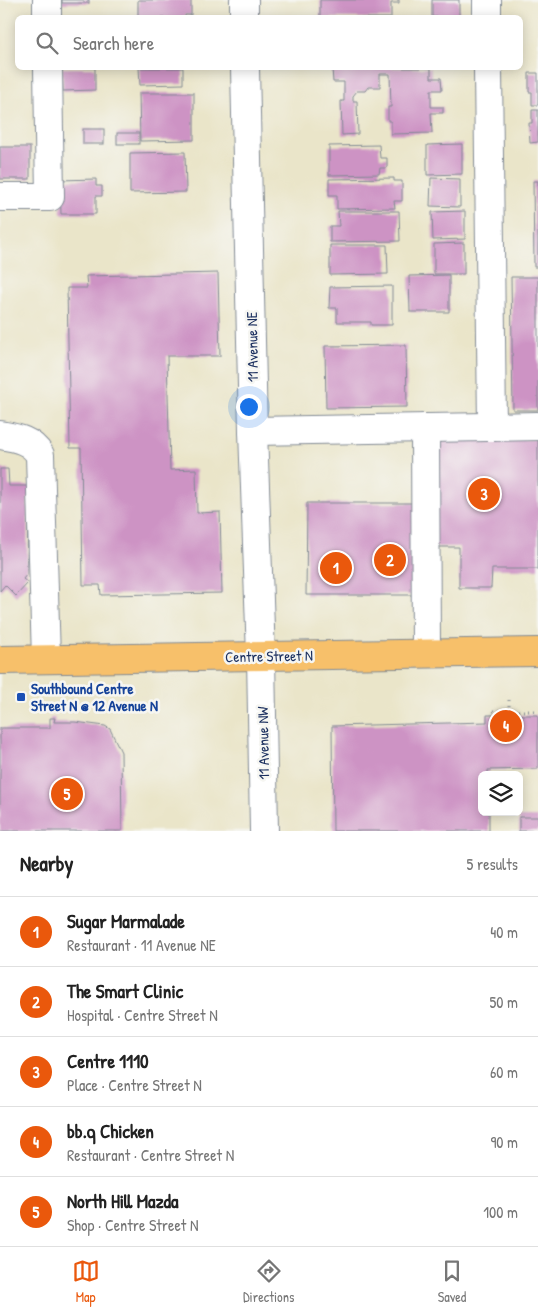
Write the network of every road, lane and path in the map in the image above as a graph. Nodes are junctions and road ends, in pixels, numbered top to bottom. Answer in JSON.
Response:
{"nodes":[{"id":1,"x":47,"y":0,"type":"edge"},
{"id":2,"x":244,"y":0,"type":"edge"},
{"id":3,"x":487,"y":0,"type":"edge"},
{"id":4,"x":47,"y":15,"type":"edge"},
{"id":5,"x":244,"y":15,"type":"edge"},
{"id":6,"x":488,"y":15,"type":"edge"},
{"id":7,"x":48,"y":70,"type":"edge"},
{"id":8,"x":246,"y":70,"type":"edge"},
{"id":9,"x":488,"y":70,"type":"edge"},
{"id":10,"x":0,"y":198,"type":"edge"},
{"id":11,"x":538,"y":426,"type":"edge"},
{"id":12,"x":492,"y":427,"type":"junction"},
{"id":13,"x":425,"y":428,"type":"junction"},
{"id":14,"x":254,"y":431,"type":"junction"},
{"id":15,"x":0,"y":435,"type":"edge"},
{"id":16,"x":538,"y":652,"type":"edge"},
{"id":17,"x":426,"y":653,"type":"junction"},
{"id":18,"x":261,"y":656,"type":"junction"},
{"id":19,"x":46,"y":659,"type":"junction"},
{"id":20,"x":0,"y":660,"type":"edge"},
{"id":21,"x":509,"y":698,"type":"dead end"},
{"id":22,"x":493,"y":710,"type":"dead end"},
{"id":23,"x":509,"y":711,"type":"junction"},
{"id":24,"x":538,"y":711,"type":"edge"},
{"id":25,"x":264,"y":831,"type":"edge"}],
"edges":[{"from":1,"to":4,"type":"street"},
{"from":2,"to":5,"type":"street"},
{"from":3,"to":6,"type":"street"},
{"from":7,"to":10,"type":"street"},
{"from":8,"to":14,"type":"street","name":"11 Avenue NE"},
{"from":9,"to":12,"type":"street"},
{"from":11,"to":12,"type":"street"},
{"from":12,"to":13,"type":"street"},
{"from":13,"to":14,"type":"street"},
{"from":13,"to":17,"type":"street"},
{"from":14,"to":18,"type":"street","name":"11 Avenue NE"},
{"from":15,"to":19,"type":"street"},
{"from":16,"to":17,"type":"main road","name":"Centre Street N"},
{"from":17,"to":18,"type":"main road","name":"Centre Street N"},
{"from":18,"to":19,"type":"main road","name":"Centre Street N"},
{"from":18,"to":25,"type":"street","name":"11 Avenue NW"},
{"from":19,"to":20,"type":"main road","name":"Centre Street N"},
{"from":21,"to":23,"type":"path"},
{"from":22,"to":23,"type":"path"},
{"from":23,"to":24,"type":"path"}]}
